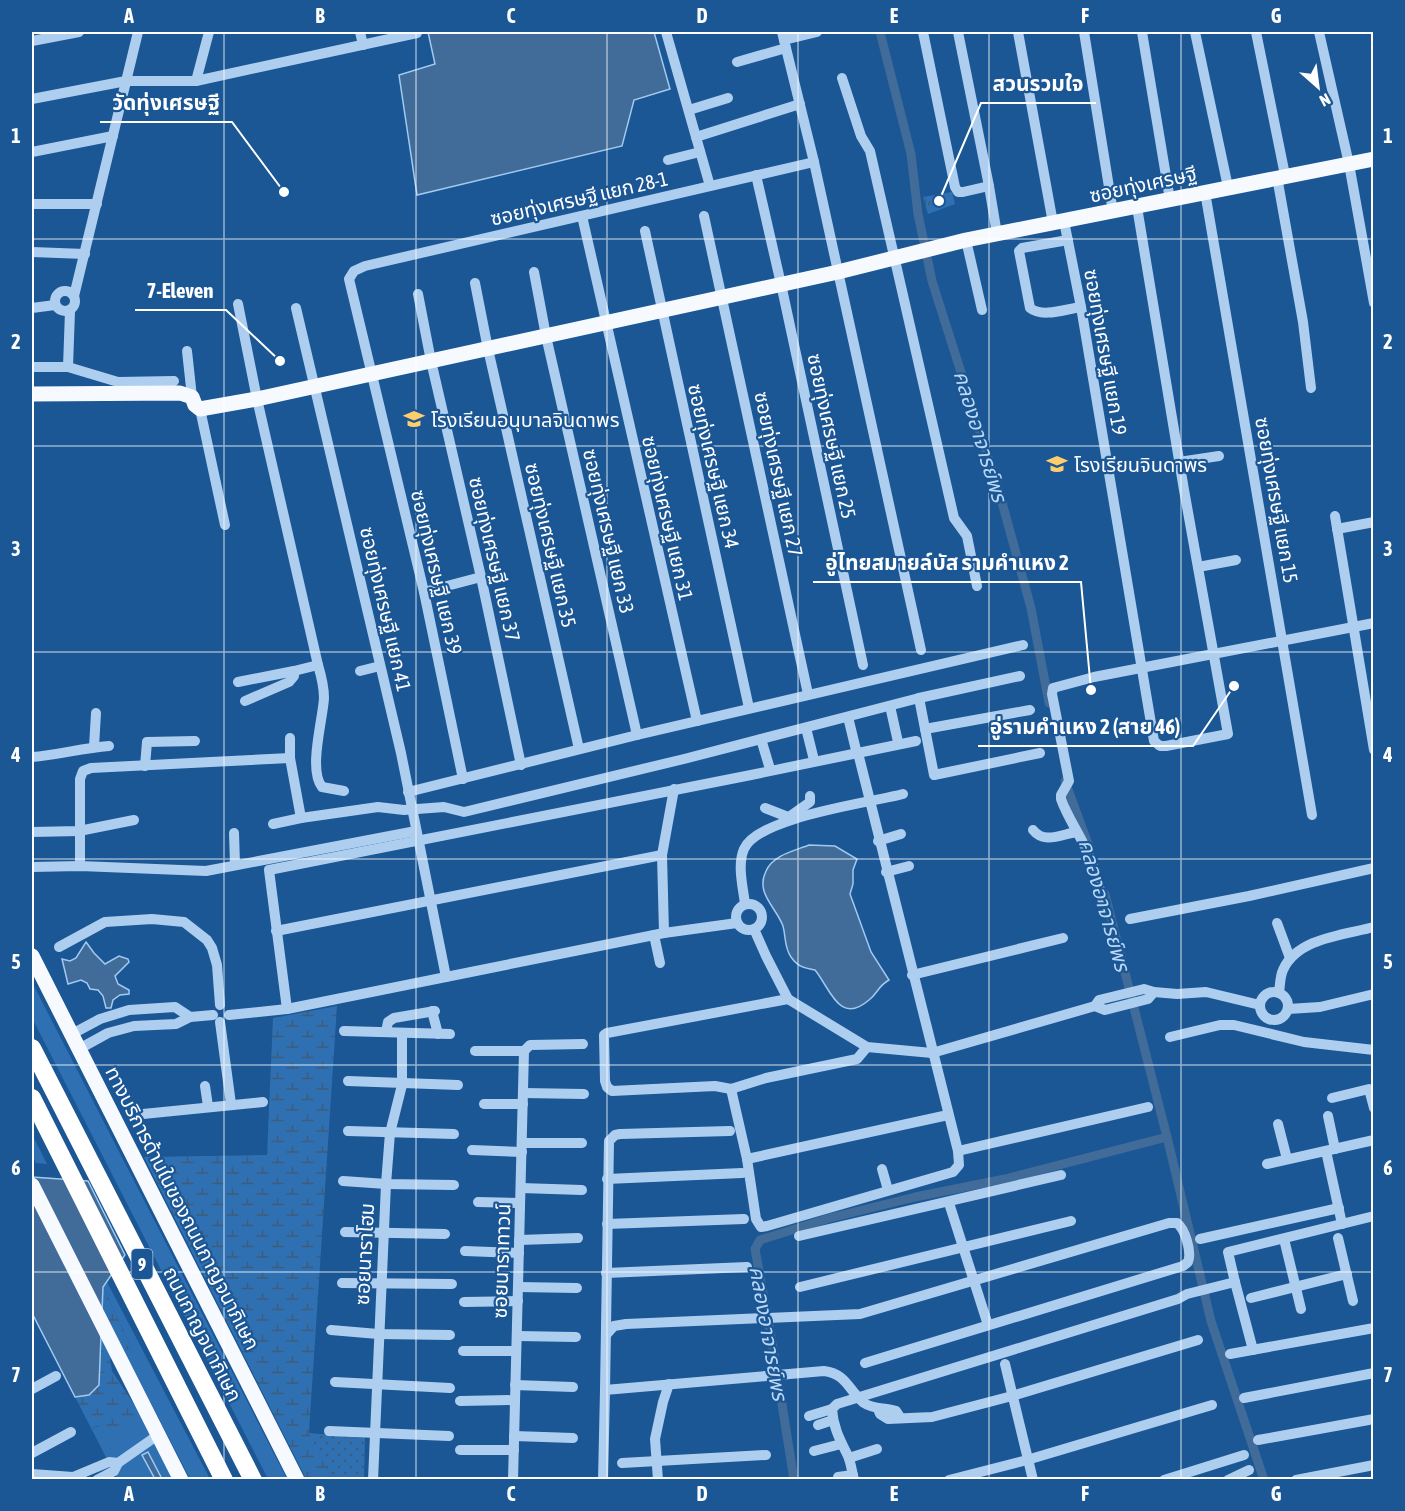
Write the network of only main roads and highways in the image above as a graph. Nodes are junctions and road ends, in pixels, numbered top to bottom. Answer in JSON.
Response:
{"nodes":[{"id":1,"x":1374,"y":159,"type":"edge"},
{"id":2,"x":32,"y":394,"type":"edge"},
{"id":3,"x":32,"y":956,"type":"edge"},
{"id":4,"x":32,"y":1048,"type":"edge"},
{"id":5,"x":32,"y":1098,"type":"edge"},
{"id":6,"x":32,"y":1185,"type":"edge"},
{"id":7,"x":181,"y":1479,"type":"edge"},
{"id":8,"x":224,"y":1479,"type":"edge"},
{"id":9,"x":253,"y":1479,"type":"edge"},
{"id":10,"x":297,"y":1479,"type":"edge"}],
"edges":[{"from":1,"to":2,"type":"main road","name":"ซอยทุ่งเศรษฐี"},
{"from":3,"to":10,"type":"main road","name":"ทางบริการด้านในของถนนกาญจนาภิเษก"},
{"from":4,"to":9,"type":"highway","name":"ถนนกาญจนาภิเษก","number":"9"},
{"from":5,"to":8,"type":"highway","number":"9"},
{"from":6,"to":7,"type":"main road"}]}
